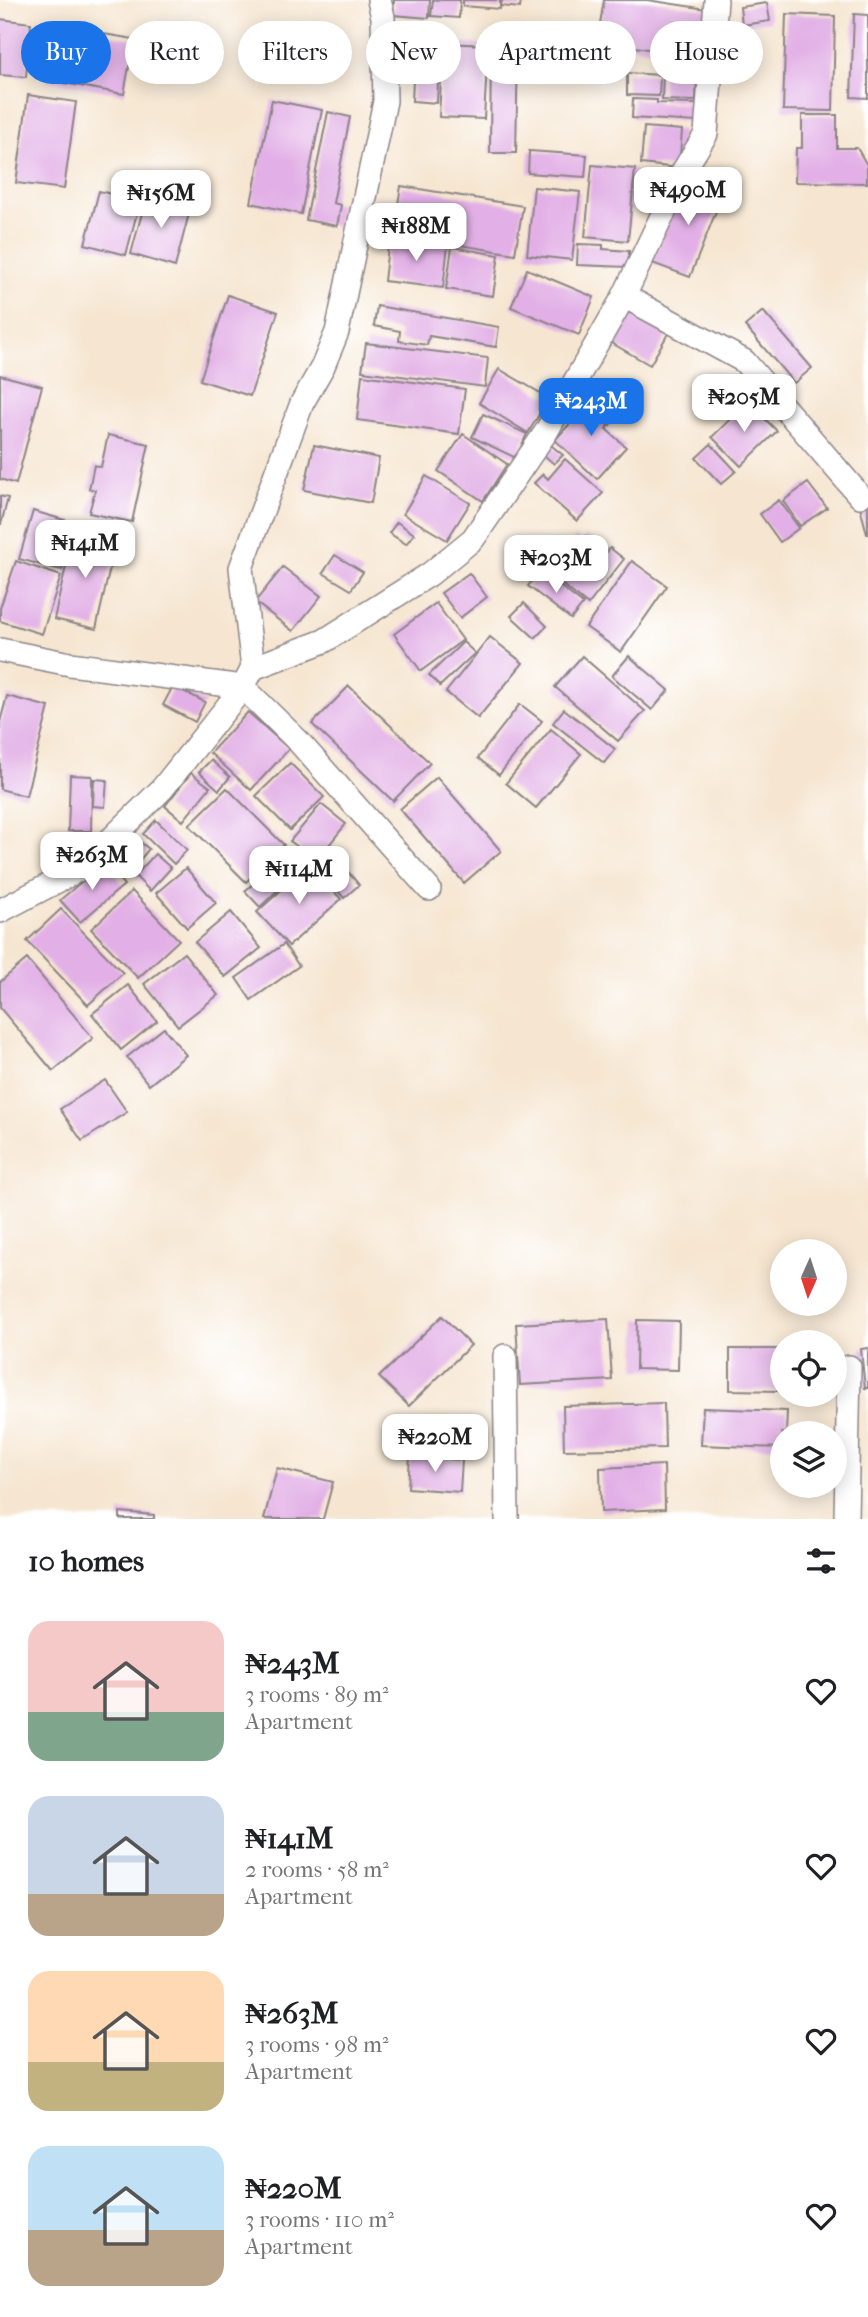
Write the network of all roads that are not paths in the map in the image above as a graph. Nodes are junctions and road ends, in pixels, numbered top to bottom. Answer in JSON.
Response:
{"nodes":[{"id":1,"x":379,"y":0,"type":"edge"},
{"id":2,"x":716,"y":0,"type":"edge"},
{"id":3,"x":624,"y":296,"type":"junction"},
{"id":4,"x":860,"y":496,"type":"dead end"},
{"id":5,"x":0,"y":650,"type":"edge"},
{"id":6,"x":248,"y":677,"type":"junction"},
{"id":7,"x":429,"y":889,"type":"dead end"},
{"id":8,"x":0,"y":911,"type":"edge"},
{"id":9,"x":505,"y":1356,"type":"dead end"},
{"id":10,"x":849,"y":1367,"type":"dead end"},
{"id":11,"x":507,"y":1519,"type":"edge"},
{"id":12,"x":846,"y":1519,"type":"edge"}],
"edges":[{"from":1,"to":6,"type":"street"},
{"from":2,"to":3,"type":"street"},
{"from":3,"to":4,"type":"street"},
{"from":3,"to":6,"type":"street"},
{"from":5,"to":6,"type":"street"},
{"from":6,"to":7,"type":"street"},
{"from":6,"to":8,"type":"street"},
{"from":9,"to":11,"type":"street"},
{"from":10,"to":12,"type":"street"}]}
